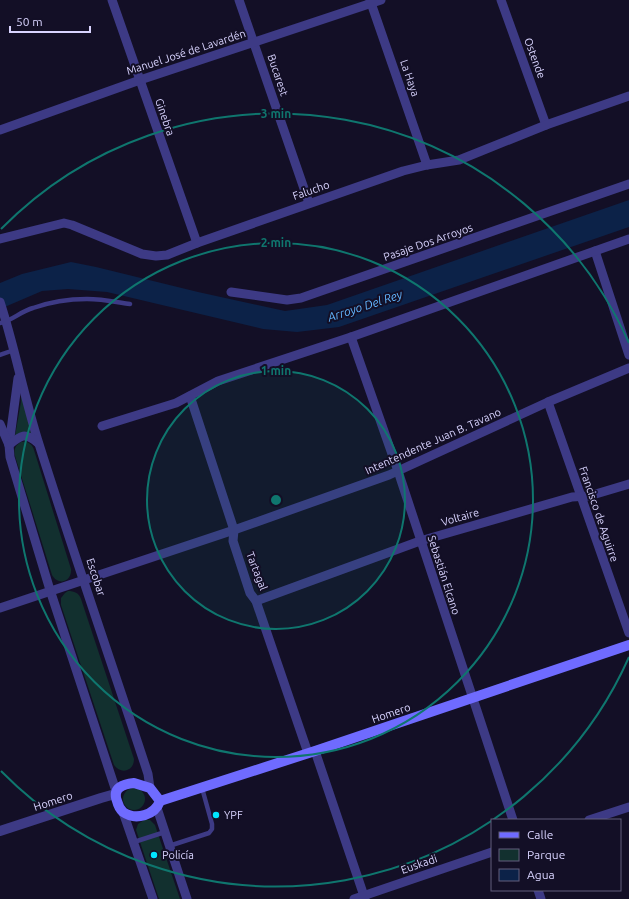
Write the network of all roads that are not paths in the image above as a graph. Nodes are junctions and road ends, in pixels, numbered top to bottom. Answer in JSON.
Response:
{"nodes":[{"id":1,"x":112,"y":0,"type":"edge"},
{"id":2,"x":239,"y":0,"type":"edge"},
{"id":3,"x":381,"y":0,"type":"edge"},
{"id":4,"x":501,"y":0,"type":"edge"},
{"id":5,"x":370,"y":2,"type":"edge"},
{"id":6,"x":254,"y":43,"type":"junction"},
{"id":7,"x":140,"y":80,"type":"junction"},
{"id":8,"x":629,"y":96,"type":"edge"},
{"id":9,"x":546,"y":125,"type":"junction"},
{"id":10,"x":0,"y":130,"type":"edge"},
{"id":11,"x":427,"y":165,"type":"junction"},
{"id":12,"x":629,"y":184,"type":"edge"},
{"id":13,"x":309,"y":203,"type":"junction"},
{"id":14,"x":0,"y":239,"type":"edge"},
{"id":15,"x":629,"y":239,"type":"edge"},
{"id":16,"x":197,"y":243,"type":"junction"},
{"id":17,"x":595,"y":251,"type":"junction"},
{"id":18,"x":231,"y":292,"type":"dead end"},
{"id":19,"x":0,"y":302,"type":"edge"},
{"id":20,"x":130,"y":304,"type":"dead end"},
{"id":21,"x":4,"y":321,"type":"edge"},
{"id":22,"x":351,"y":337,"type":"junction"},
{"id":23,"x":14,"y":350,"type":"junction"},
{"id":24,"x":0,"y":355,"type":"edge"},
{"id":25,"x":629,"y":355,"type":"edge"},
{"id":26,"x":629,"y":368,"type":"edge"},
{"id":27,"x":19,"y":373,"type":"junction"},
{"id":28,"x":190,"y":396,"type":"junction"},
{"id":29,"x":548,"y":402,"type":"junction"},
{"id":30,"x":0,"y":424,"type":"edge"},
{"id":31,"x":102,"y":426,"type":"dead end"},
{"id":32,"x":38,"y":443,"type":"junction"},
{"id":33,"x":9,"y":445,"type":"junction"},
{"id":34,"x":398,"y":471,"type":"junction"},
{"id":35,"x":629,"y":484,"type":"edge"},
{"id":36,"x":580,"y":496,"type":"junction"},
{"id":37,"x":234,"y":530,"type":"junction"},
{"id":38,"x":420,"y":541,"type":"junction"},
{"id":39,"x":84,"y":580,"type":"junction"},
{"id":40,"x":50,"y":590,"type":"junction"},
{"id":41,"x":256,"y":601,"type":"junction"},
{"id":42,"x":0,"y":608,"type":"edge"},
{"id":43,"x":629,"y":633,"type":"edge"},
{"id":44,"x":629,"y":645,"type":"edge"},
{"id":45,"x":472,"y":697,"type":"junction"},
{"id":46,"x":312,"y":752,"type":"junction"},
{"id":47,"x":150,"y":788,"type":"junction"},
{"id":48,"x":202,"y":788,"type":"junction"},
{"id":49,"x":115,"y":792,"type":"junction"},
{"id":50,"x":158,"y":805,"type":"junction"},
{"id":51,"x":629,"y":807,"type":"edge"},
{"id":52,"x":123,"y":812,"type":"junction"},
{"id":53,"x":514,"y":819,"type":"edge"},
{"id":54,"x":592,"y":819,"type":"edge"},
{"id":55,"x":0,"y":831,"type":"edge"},
{"id":56,"x":165,"y":832,"type":"junction"},
{"id":57,"x":134,"y":842,"type":"junction"},
{"id":58,"x":169,"y":846,"type":"junction"},
{"id":59,"x":491,"y":852,"type":"edge"},
{"id":60,"x":365,"y":897,"type":"edge"},
{"id":61,"x":153,"y":899,"type":"edge"},
{"id":62,"x":186,"y":899,"type":"edge"},
{"id":63,"x":354,"y":899,"type":"edge"}],
"edges":[{"from":1,"to":7,"type":"street","name":"Ginebra"},
{"from":2,"to":6,"type":"street","name":"Bucarest"},
{"from":3,"to":5,"type":"street","name":"Manuel José de Lavardén"},
{"from":4,"to":9,"type":"street","name":"Ostende"},
{"from":5,"to":6,"type":"street","name":"Manuel José de Lavardén"},
{"from":5,"to":11,"type":"street","name":"La Haya"},
{"from":6,"to":7,"type":"street","name":"Manuel José de Lavardén"},
{"from":6,"to":13,"type":"street","name":"Bucarest"},
{"from":7,"to":10,"type":"street","name":"Manuel José de Lavardén"},
{"from":7,"to":16,"type":"street","name":"Ginebra"},
{"from":8,"to":9,"type":"street","name":"Falucho"},
{"from":9,"to":11,"type":"street","name":"Falucho"},
{"from":11,"to":13,"type":"street","name":"Falucho"},
{"from":12,"to":18,"type":"street","name":"Pasaje Dos Arroyos"},
{"from":13,"to":16,"type":"street","name":"Falucho"},
{"from":14,"to":16,"type":"street","name":"Falucho"},
{"from":15,"to":17,"type":"street"},
{"from":17,"to":22,"type":"street"},
{"from":17,"to":25,"type":"street"},
{"from":19,"to":21,"type":"street","name":"Escobar"},
{"from":20,"to":21,"type":"lane"},
{"from":21,"to":23,"type":"street","name":"Escobar"},
{"from":22,"to":28,"type":"street"},
{"from":22,"to":34,"type":"street","name":"Sebastián Elcano"},
{"from":23,"to":24,"type":"lane"},
{"from":23,"to":27,"type":"street","name":"Escobar"},
{"from":26,"to":29,"type":"street","name":"Intentendente Juan B. Tavano"},
{"from":27,"to":32,"type":"street","name":"Escobar"},
{"from":27,"to":33,"type":"street","name":"Escobar"},
{"from":28,"to":31,"type":"street"},
{"from":28,"to":37,"type":"street","name":"Tartagal"},
{"from":29,"to":34,"type":"street","name":"Intentendente Juan B. Tavano"},
{"from":29,"to":36,"type":"street","name":"Francisco de Aguirre"},
{"from":30,"to":33,"type":"street","name":"Escobar"},
{"from":32,"to":33,"type":"street"},
{"from":32,"to":39,"type":"street","name":"Escobar"},
{"from":33,"to":40,"type":"street","name":"Escobar"},
{"from":34,"to":37,"type":"street","name":"Intentendente Juan B. Tavano"},
{"from":34,"to":38,"type":"street","name":"Sebastián Elcano"},
{"from":35,"to":36,"type":"street","name":"Voltaire"},
{"from":36,"to":38,"type":"street","name":"Voltaire"},
{"from":36,"to":43,"type":"street","name":"Francisco de Aguirre"},
{"from":37,"to":39,"type":"street","name":"Intentendente Juan B. Tavano"},
{"from":37,"to":41,"type":"street","name":"Tartagal"},
{"from":38,"to":41,"type":"street","name":"Voltaire"},
{"from":38,"to":45,"type":"street","name":"Sebastián Elcano"},
{"from":39,"to":40,"type":"street","name":"Intentendente Juan B. Tavano"},
{"from":39,"to":47,"type":"street","name":"Escobar"},
{"from":40,"to":42,"type":"street","name":"Intentendente Juan B. Tavano"},
{"from":40,"to":49,"type":"street","name":"Escobar"},
{"from":41,"to":46,"type":"street","name":"Tartagal"},
{"from":44,"to":45,"type":"main road","name":"Homero"},
{"from":45,"to":46,"type":"main road","name":"Homero"},
{"from":45,"to":53,"type":"street","name":"Sebastián Elcano"},
{"from":46,"to":48,"type":"main road","name":"Homero"},
{"from":46,"to":60,"type":"street","name":"Tartagal"},
{"from":47,"to":49,"type":"main road"},
{"from":47,"to":50,"type":"main road"},
{"from":48,"to":50,"type":"main road","name":"Homero"},
{"from":48,"to":58,"type":"lane"},
{"from":49,"to":52,"type":"main road"},
{"from":49,"to":55,"type":"street","name":"Homero"},
{"from":50,"to":52,"type":"main road"},
{"from":50,"to":56,"type":"street"},
{"from":51,"to":54,"type":"street"},
{"from":52,"to":57,"type":"street"},
{"from":56,"to":57,"type":"lane"},
{"from":56,"to":58,"type":"street"},
{"from":57,"to":61,"type":"street"},
{"from":58,"to":62,"type":"street"},
{"from":59,"to":60,"type":"street","name":"Euskadi"},
{"from":60,"to":63,"type":"street","name":"Euskadi"}]}
